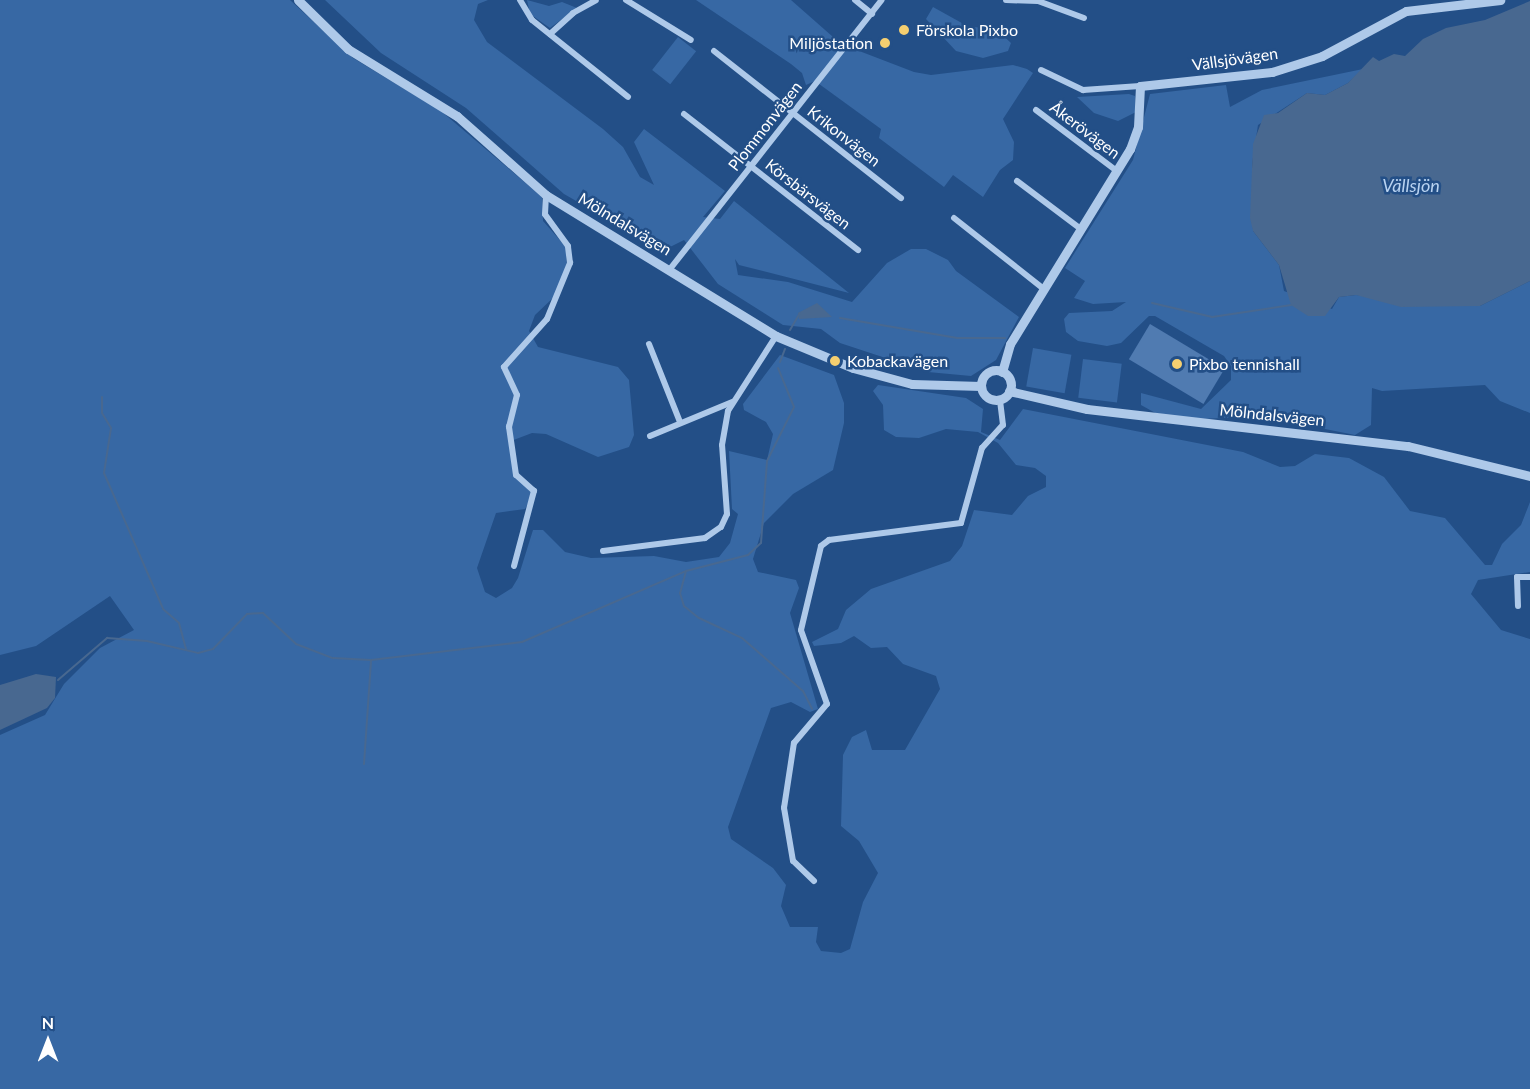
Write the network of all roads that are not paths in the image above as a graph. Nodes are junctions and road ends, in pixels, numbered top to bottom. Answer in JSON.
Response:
{"nodes":[{"id":1,"x":298,"y":0,"type":"edge"},
{"id":2,"x":520,"y":0,"type":"edge"},
{"id":3,"x":596,"y":0,"type":"edge"},
{"id":4,"x":626,"y":0,"type":"edge"},
{"id":5,"x":855,"y":0,"type":"edge"},
{"id":6,"x":882,"y":0,"type":"edge"},
{"id":7,"x":1006,"y":0,"type":"edge"},
{"id":8,"x":1500,"y":0,"type":"edge"},
{"id":9,"x":872,"y":14,"type":"junction"},
{"id":10,"x":1084,"y":18,"type":"dead end"},
{"id":11,"x":550,"y":34,"type":"junction"},
{"id":12,"x":691,"y":40,"type":"dead end"},
{"id":13,"x":714,"y":51,"type":"dead end"},
{"id":14,"x":1041,"y":70,"type":"dead end"},
{"id":15,"x":1140,"y":86,"type":"junction"},
{"id":16,"x":628,"y":97,"type":"dead end"},
{"id":17,"x":1036,"y":110,"type":"dead end"},
{"id":18,"x":793,"y":113,"type":"junction"},
{"id":19,"x":684,"y":114,"type":"dead end"},
{"id":20,"x":751,"y":166,"type":"junction"},
{"id":21,"x":1117,"y":171,"type":"junction"},
{"id":22,"x":1017,"y":181,"type":"dead end"},
{"id":23,"x":546,"y":195,"type":"junction"},
{"id":24,"x":901,"y":198,"type":"dead end"},
{"id":25,"x":954,"y":218,"type":"dead end"},
{"id":26,"x":1081,"y":230,"type":"junction"},
{"id":27,"x":858,"y":250,"type":"dead end"},
{"id":28,"x":670,"y":269,"type":"junction"},
{"id":29,"x":1044,"y":289,"type":"junction"},
{"id":30,"x":776,"y":336,"type":"junction"},
{"id":31,"x":649,"y":344,"type":"dead end"},
{"id":32,"x":1002,"y":372,"type":"junction"},
{"id":33,"x":981,"y":386,"type":"junction"},
{"id":34,"x":1010,"y":391,"type":"junction"},
{"id":35,"x":1000,"y":400,"type":"junction"},
{"id":36,"x":732,"y":402,"type":"junction"},
{"id":37,"x":680,"y":422,"type":"junction"},
{"id":38,"x":650,"y":436,"type":"dead end"},
{"id":39,"x":1530,"y":476,"type":"edge"},
{"id":40,"x":603,"y":551,"type":"dead end"},
{"id":41,"x":514,"y":566,"type":"dead end"},
{"id":42,"x":1530,"y":577,"type":"edge"},
{"id":43,"x":1518,"y":606,"type":"dead end"},
{"id":44,"x":814,"y":881,"type":"dead end"}],
"edges":[{"from":1,"to":23,"type":"street","name":"Mölndalsvägen"},
{"from":2,"to":11,"type":"street"},
{"from":3,"to":11,"type":"street"},
{"from":4,"to":12,"type":"street"},
{"from":5,"to":9,"type":"street"},
{"from":6,"to":9,"type":"street","name":"Plommonvägen"},
{"from":7,"to":10,"type":"street"},
{"from":8,"to":15,"type":"street","name":"Vällsjövägen"},
{"from":9,"to":18,"type":"street","name":"Plommonvägen"},
{"from":11,"to":16,"type":"street"},
{"from":13,"to":18,"type":"street","name":"Krikonvägen"},
{"from":14,"to":15,"type":"street","name":"Vällsjövägen"},
{"from":15,"to":21,"type":"street"},
{"from":17,"to":21,"type":"street","name":"Åkerövägen"},
{"from":18,"to":20,"type":"street","name":"Plommonvägen"},
{"from":18,"to":24,"type":"street","name":"Krikonvägen"},
{"from":19,"to":20,"type":"street","name":"Körsbärsvägen"},
{"from":20,"to":27,"type":"street","name":"Körsbärsvägen"},
{"from":20,"to":28,"type":"street","name":"Plommonvägen"},
{"from":21,"to":26,"type":"street"},
{"from":22,"to":26,"type":"street"},
{"from":23,"to":28,"type":"street","name":"Mölndalsvägen"},
{"from":23,"to":41,"type":"street"},
{"from":25,"to":29,"type":"street"},
{"from":26,"to":29,"type":"street"},
{"from":28,"to":30,"type":"street","name":"Mölndalsvägen"},
{"from":29,"to":32,"type":"street"},
{"from":30,"to":33,"type":"street","name":"Mölndalsvägen"},
{"from":30,"to":36,"type":"street"},
{"from":31,"to":37,"type":"street"},
{"from":32,"to":33,"type":"street"},
{"from":32,"to":34,"type":"street"},
{"from":33,"to":35,"type":"street"},
{"from":34,"to":35,"type":"street"},
{"from":34,"to":39,"type":"street","name":"Mölndalsvägen"},
{"from":35,"to":44,"type":"street"},
{"from":36,"to":37,"type":"street"},
{"from":36,"to":40,"type":"street"},
{"from":37,"to":38,"type":"street"},
{"from":42,"to":43,"type":"street"}]}
